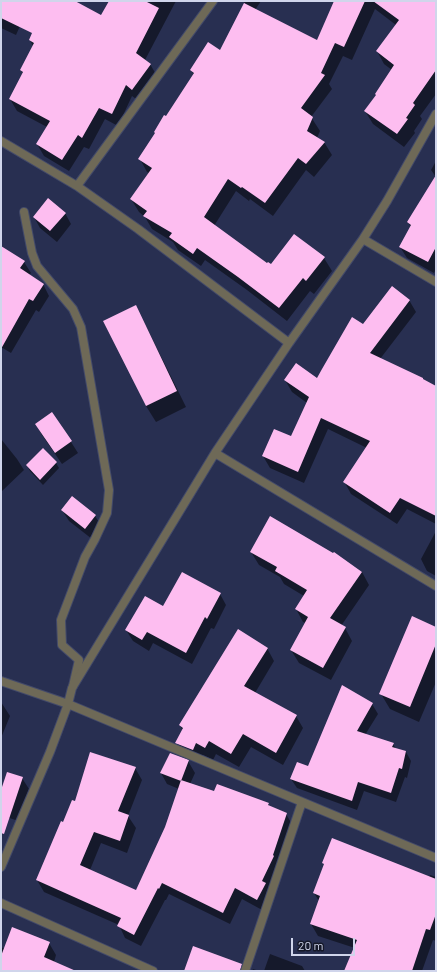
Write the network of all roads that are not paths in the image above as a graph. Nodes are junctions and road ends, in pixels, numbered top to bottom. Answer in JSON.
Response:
{"nodes":[{"id":1,"x":213,"y":1,"type":"edge"},
{"id":2,"x":436,"y":114,"type":"edge"},
{"id":3,"x":1,"y":141,"type":"edge"},
{"id":4,"x":77,"y":186,"type":"junction"},
{"id":5,"x":24,"y":212,"type":"dead end"},
{"id":6,"x":362,"y":239,"type":"junction"},
{"id":7,"x":436,"y":282,"type":"edge"},
{"id":8,"x":289,"y":343,"type":"junction"},
{"id":9,"x":215,"y":453,"type":"junction"},
{"id":10,"x":436,"y":586,"type":"edge"},
{"id":11,"x":1,"y":681,"type":"edge"},
{"id":12,"x":72,"y":688,"type":"junction"},
{"id":13,"x":68,"y":704,"type":"junction"},
{"id":14,"x":302,"y":802,"type":"junction"},
{"id":15,"x":436,"y":858,"type":"edge"},
{"id":16,"x":1,"y":867,"type":"edge"},
{"id":17,"x":1,"y":903,"type":"edge"},
{"id":18,"x":153,"y":971,"type":"edge"},
{"id":19,"x":245,"y":971,"type":"edge"}],
"edges":[{"from":1,"to":4,"type":"street"},
{"from":2,"to":6,"type":"street"},
{"from":3,"to":4,"type":"street"},
{"from":4,"to":8,"type":"street"},
{"from":5,"to":12,"type":"street"},
{"from":6,"to":7,"type":"street"},
{"from":6,"to":8,"type":"street"},
{"from":8,"to":9,"type":"street"},
{"from":9,"to":10,"type":"street"},
{"from":9,"to":12,"type":"street"},
{"from":11,"to":13,"type":"street"},
{"from":12,"to":13,"type":"street"},
{"from":13,"to":14,"type":"street"},
{"from":13,"to":16,"type":"street"},
{"from":14,"to":15,"type":"street"},
{"from":14,"to":19,"type":"street"},
{"from":17,"to":18,"type":"street"}]}
